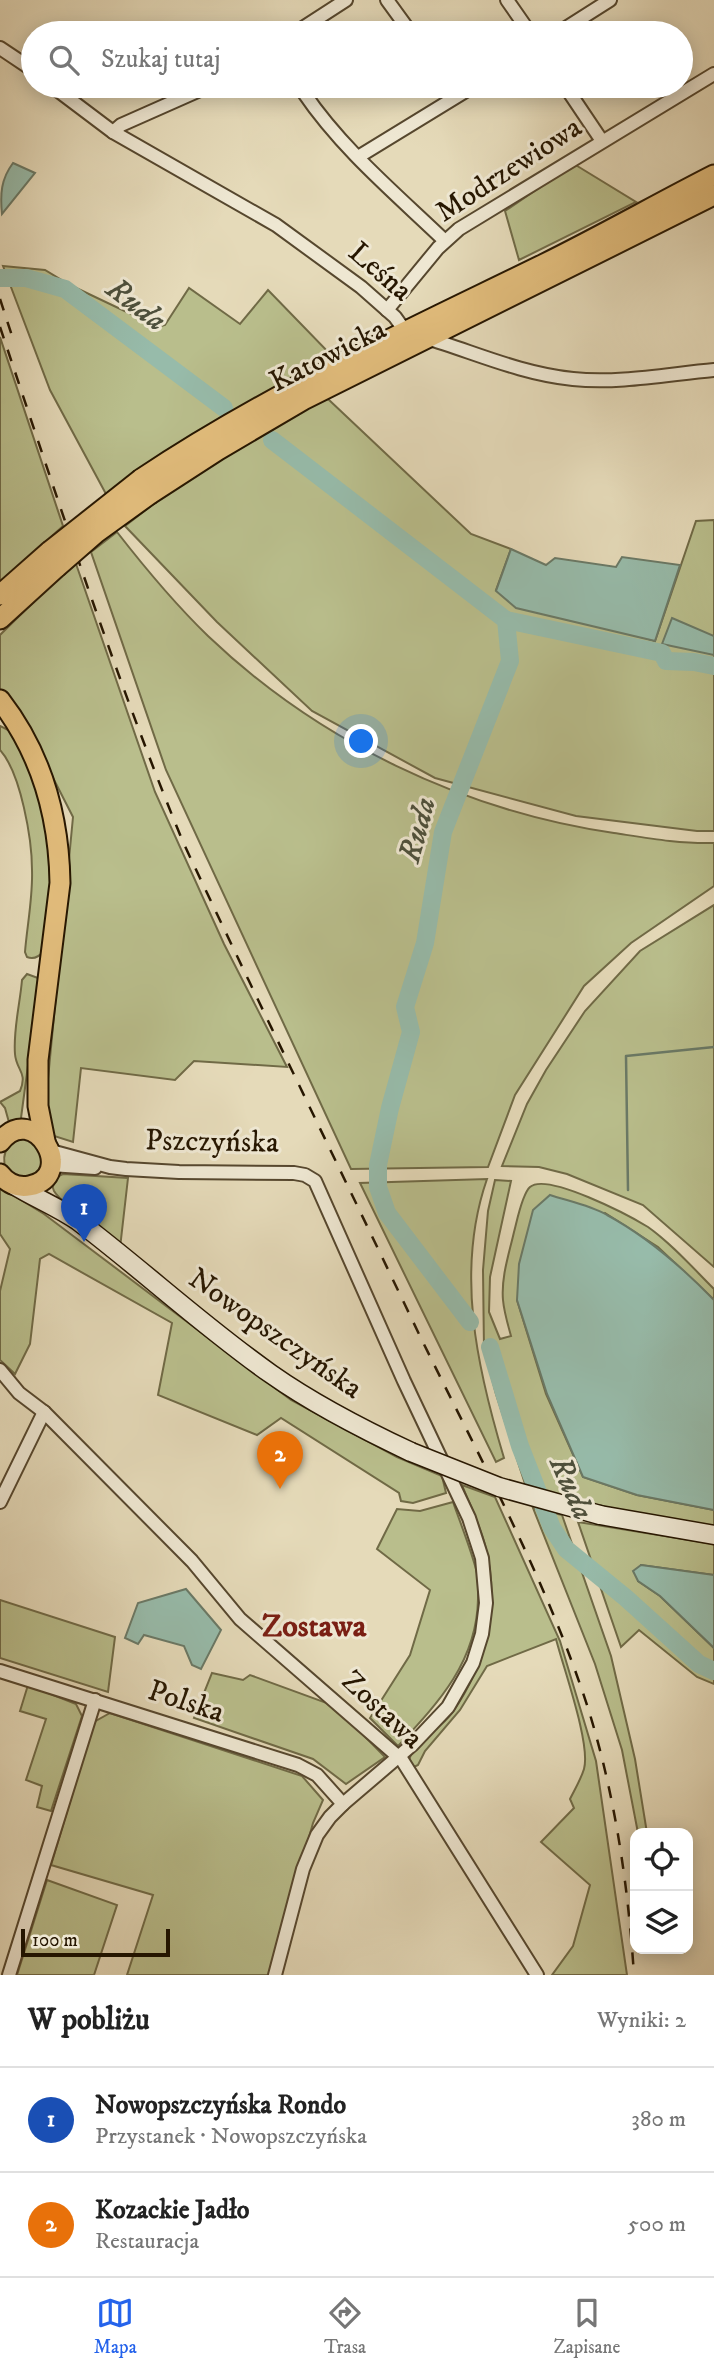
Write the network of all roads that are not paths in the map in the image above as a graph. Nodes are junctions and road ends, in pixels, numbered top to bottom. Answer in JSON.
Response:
{"nodes":[{"id":1,"x":346,"y":0,"type":"edge"},
{"id":2,"x":387,"y":0,"type":"edge"},
{"id":3,"x":507,"y":0,"type":"edge"},
{"id":4,"x":610,"y":0,"type":"edge"},
{"id":5,"x":314,"y":21,"type":"edge"},
{"id":6,"x":402,"y":21,"type":"edge"},
{"id":7,"x":522,"y":21,"type":"edge"},
{"id":8,"x":577,"y":21,"type":"edge"},
{"id":9,"x":0,"y":48,"type":"edge"},
{"id":10,"x":21,"y":62,"type":"edge"},
{"id":11,"x":714,"y":74,"type":"edge"},
{"id":12,"x":693,"y":87,"type":"edge"},
{"id":13,"x":67,"y":98,"type":"edge"},
{"id":14,"x":182,"y":98,"type":"edge"},
{"id":15,"x":308,"y":98,"type":"edge"},
{"id":16,"x":454,"y":98,"type":"edge"},
{"id":17,"x":573,"y":98,"type":"edge"},
{"id":18,"x":674,"y":98,"type":"edge"},
{"id":19,"x":113,"y":132,"type":"junction"},
{"id":20,"x":602,"y":141,"type":"junction"},
{"id":21,"x":358,"y":157,"type":"junction"},
{"id":22,"x":714,"y":175,"type":"edge"},
{"id":23,"x":714,"y":195,"type":"edge"},
{"id":24,"x":445,"y":241,"type":"junction"},
{"id":25,"x":387,"y":310,"type":"junction"},
{"id":26,"x":405,"y":331,"type":"junction"},
{"id":27,"x":429,"y":339,"type":"junction"},
{"id":28,"x":714,"y":370,"type":"edge"},
{"id":29,"x":146,"y":487,"type":"junction"},
{"id":30,"x":53,"y":559,"type":"junction"},
{"id":31,"x":0,"y":595,"type":"edge"},
{"id":32,"x":0,"y":619,"type":"edge"},
{"id":33,"x":0,"y":700,"type":"edge"},
{"id":34,"x":38,"y":1060,"type":"junction"},
{"id":35,"x":6,"y":1137,"type":"edge"},
{"id":36,"x":47,"y":1159,"type":"junction"},
{"id":37,"x":7,"y":1180,"type":"edge"},
{"id":38,"x":64,"y":1211,"type":"junction"},
{"id":39,"x":0,"y":1370,"type":"edge"},
{"id":40,"x":44,"y":1412,"type":"junction"},
{"id":41,"x":0,"y":1502,"type":"edge"},
{"id":42,"x":714,"y":1535,"type":"edge"},
{"id":43,"x":0,"y":1671,"type":"edge"},
{"id":44,"x":95,"y":1700,"type":"junction"},
{"id":45,"x":398,"y":1757,"type":"junction"},
{"id":46,"x":344,"y":1804,"type":"junction"},
{"id":47,"x":9,"y":1975,"type":"edge"},
{"id":48,"x":275,"y":1975,"type":"edge"},
{"id":49,"x":537,"y":1975,"type":"edge"}],
"edges":[{"from":1,"to":5,"type":"street"},
{"from":2,"to":6,"type":"street"},
{"from":3,"to":7,"type":"street"},
{"from":4,"to":8,"type":"street"},
{"from":9,"to":10,"type":"street"},
{"from":11,"to":12,"type":"street","name":"Modrzewiowa"},
{"from":13,"to":19,"type":"street","name":"Leśna"},
{"from":14,"to":19,"type":"street"},
{"from":15,"to":21,"type":"street"},
{"from":16,"to":21,"type":"street"},
{"from":17,"to":20,"type":"street"},
{"from":18,"to":20,"type":"street","name":"Modrzewiowa"},
{"from":19,"to":25,"type":"street","name":"Leśna"},
{"from":20,"to":24,"type":"street","name":"Modrzewiowa"},
{"from":21,"to":24,"type":"street"},
{"from":22,"to":26,"type":"main road","name":"Katowicka"},
{"from":23,"to":27,"type":"main road","name":"Katowicka"},
{"from":24,"to":25,"type":"street","name":"Modrzewiowa"},
{"from":25,"to":26,"type":"street","name":"Leśna"},
{"from":26,"to":27,"type":"street","name":"Leśna"},
{"from":26,"to":29,"type":"main road","name":"Katowicka"},
{"from":27,"to":28,"type":"street","name":"Leśna"},
{"from":27,"to":29,"type":"main road","name":"Katowicka"},
{"from":29,"to":30,"type":"main road","name":"Katowicka","bridge":true},
{"from":30,"to":31,"type":"main road","name":"Katowicka"},
{"from":30,"to":32,"type":"main road","name":"Katowicka"},
{"from":33,"to":34,"type":"main road"},
{"from":34,"to":35,"type":"main road"},
{"from":34,"to":36,"type":"main road"},
{"from":35,"to":36,"type":"main road"},
{"from":36,"to":37,"type":"main road"},
{"from":36,"to":38,"type":"main road","name":"Nowopszczyńska"},
{"from":36,"to":45,"type":"street","name":"Pszczyńska"},
{"from":37,"to":38,"type":"main road","name":"Nowopszczyńska"},
{"from":38,"to":42,"type":"main road","name":"Nowopszczyńska","bridge":true},
{"from":39,"to":40,"type":"street","name":"Zostawa"},
{"from":40,"to":41,"type":"street"},
{"from":40,"to":45,"type":"street","name":"Zostawa"},
{"from":43,"to":44,"type":"street","name":"Polska"},
{"from":44,"to":46,"type":"street","name":"Polska"},
{"from":44,"to":47,"type":"street"},
{"from":45,"to":46,"type":"street"},
{"from":45,"to":49,"type":"street","name":"Zostawa"},
{"from":46,"to":48,"type":"street"}]}
